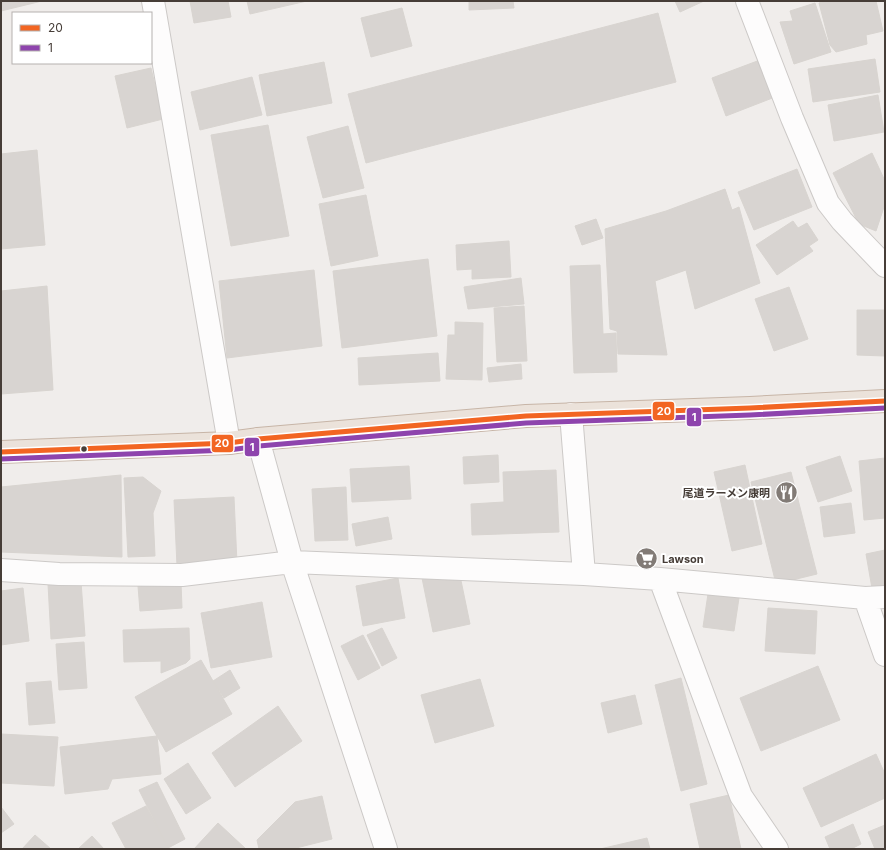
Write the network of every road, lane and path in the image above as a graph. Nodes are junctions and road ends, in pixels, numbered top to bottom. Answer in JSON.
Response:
{"nodes":[{"id":1,"x":153,"y":1,"type":"edge"},
{"id":2,"x":747,"y":1,"type":"edge"},
{"id":3,"x":885,"y":266,"type":"edge"},
{"id":4,"x":885,"y":401,"type":"edge"},
{"id":5,"x":571,"y":414,"type":"junction"},
{"id":6,"x":258,"y":439,"type":"junction"},
{"id":7,"x":229,"y":443,"type":"junction"},
{"id":8,"x":1,"y":452,"type":"edge"},
{"id":9,"x":292,"y":562,"type":"junction"},
{"id":10,"x":1,"y":570,"type":"edge"},
{"id":11,"x":584,"y":574,"type":"junction"},
{"id":12,"x":660,"y":579,"type":"junction"},
{"id":13,"x":875,"y":598,"type":"edge"},
{"id":14,"x":885,"y":655,"type":"edge"},
{"id":15,"x":386,"y":849,"type":"edge"},
{"id":16,"x":777,"y":849,"type":"edge"}],
"edges":[{"from":1,"to":7,"type":"street"},
{"from":2,"to":3,"type":"street"},
{"from":4,"to":5,"type":"highway"},
{"from":5,"to":6,"type":"highway"},
{"from":5,"to":11,"type":"street"},
{"from":6,"to":7,"type":"highway"},
{"from":6,"to":9,"type":"street"},
{"from":7,"to":8,"type":"highway"},
{"from":9,"to":10,"type":"street"},
{"from":9,"to":11,"type":"street"},
{"from":9,"to":15,"type":"street"},
{"from":11,"to":12,"type":"street"},
{"from":12,"to":13,"type":"street"},
{"from":12,"to":16,"type":"street"},
{"from":13,"to":14,"type":"street"}]}
